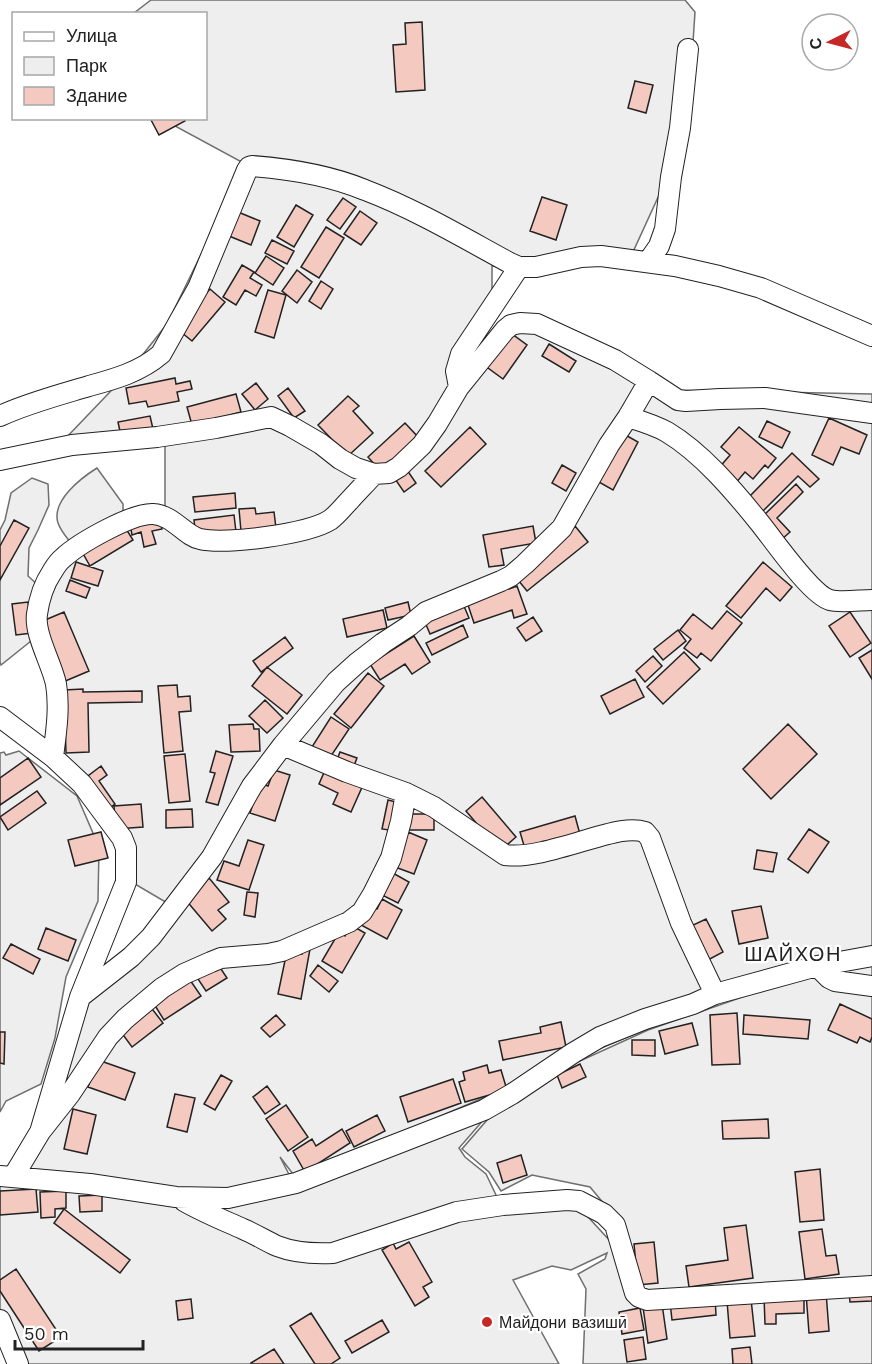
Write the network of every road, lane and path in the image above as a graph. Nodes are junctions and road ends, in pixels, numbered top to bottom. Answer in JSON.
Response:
{"nodes":[{"id":1,"x":688,"y":49,"type":"dead end"},
{"id":2,"x":648,"y":262,"type":"junction"},
{"id":3,"x":519,"y":267,"type":"junction"},
{"id":4,"x":872,"y":336,"type":"edge"},
{"id":5,"x":649,"y":381,"type":"junction"},
{"id":6,"x":459,"y":387,"type":"junction"},
{"id":7,"x":872,"y":413,"type":"edge"},
{"id":8,"x":0,"y":416,"type":"edge"},
{"id":9,"x":628,"y":417,"type":"junction"},
{"id":10,"x":0,"y":460,"type":"edge"},
{"id":11,"x":374,"y":474,"type":"junction"},
{"id":12,"x":872,"y":600,"type":"edge"},
{"id":13,"x":1,"y":721,"type":"edge"},
{"id":14,"x":283,"y":745,"type":"junction"},
{"id":15,"x":53,"y":757,"type":"junction"},
{"id":16,"x":406,"y":793,"type":"junction"},
{"id":17,"x":872,"y":956,"type":"edge"},
{"id":18,"x":817,"y":966,"type":"junction"},
{"id":19,"x":872,"y":986,"type":"edge"},
{"id":20,"x":715,"y":994,"type":"junction"},
{"id":21,"x":80,"y":997,"type":"junction"},
{"id":22,"x":40,"y":1132,"type":"junction"},
{"id":23,"x":6,"y":1176,"type":"edge"},
{"id":24,"x":176,"y":1197,"type":"junction"},
{"id":25,"x":872,"y":1286,"type":"edge"},
{"id":26,"x":0,"y":1320,"type":"edge"},
{"id":27,"x":18,"y":1364,"type":"edge"}],
"edges":[{"from":1,"to":2,"type":"street"},
{"from":2,"to":3,"type":"street"},
{"from":2,"to":4,"type":"street"},
{"from":3,"to":6,"type":"street"},
{"from":3,"to":8,"type":"street"},
{"from":5,"to":6,"type":"street"},
{"from":5,"to":7,"type":"street"},
{"from":5,"to":9,"type":"street"},
{"from":6,"to":11,"type":"street"},
{"from":9,"to":12,"type":"street"},
{"from":9,"to":14,"type":"street"},
{"from":10,"to":11,"type":"street"},
{"from":11,"to":15,"type":"street"},
{"from":13,"to":15,"type":"street"},
{"from":14,"to":16,"type":"street"},
{"from":14,"to":21,"type":"street"},
{"from":15,"to":21,"type":"street"},
{"from":16,"to":20,"type":"street"},
{"from":16,"to":22,"type":"street"},
{"from":17,"to":18,"type":"street"},
{"from":18,"to":19,"type":"street"},
{"from":18,"to":20,"type":"street"},
{"from":20,"to":24,"type":"street"},
{"from":21,"to":22,"type":"street"},
{"from":22,"to":23,"type":"street"},
{"from":23,"to":24,"type":"street"},
{"from":24,"to":25,"type":"street"},
{"from":26,"to":27,"type":"street"}]}
